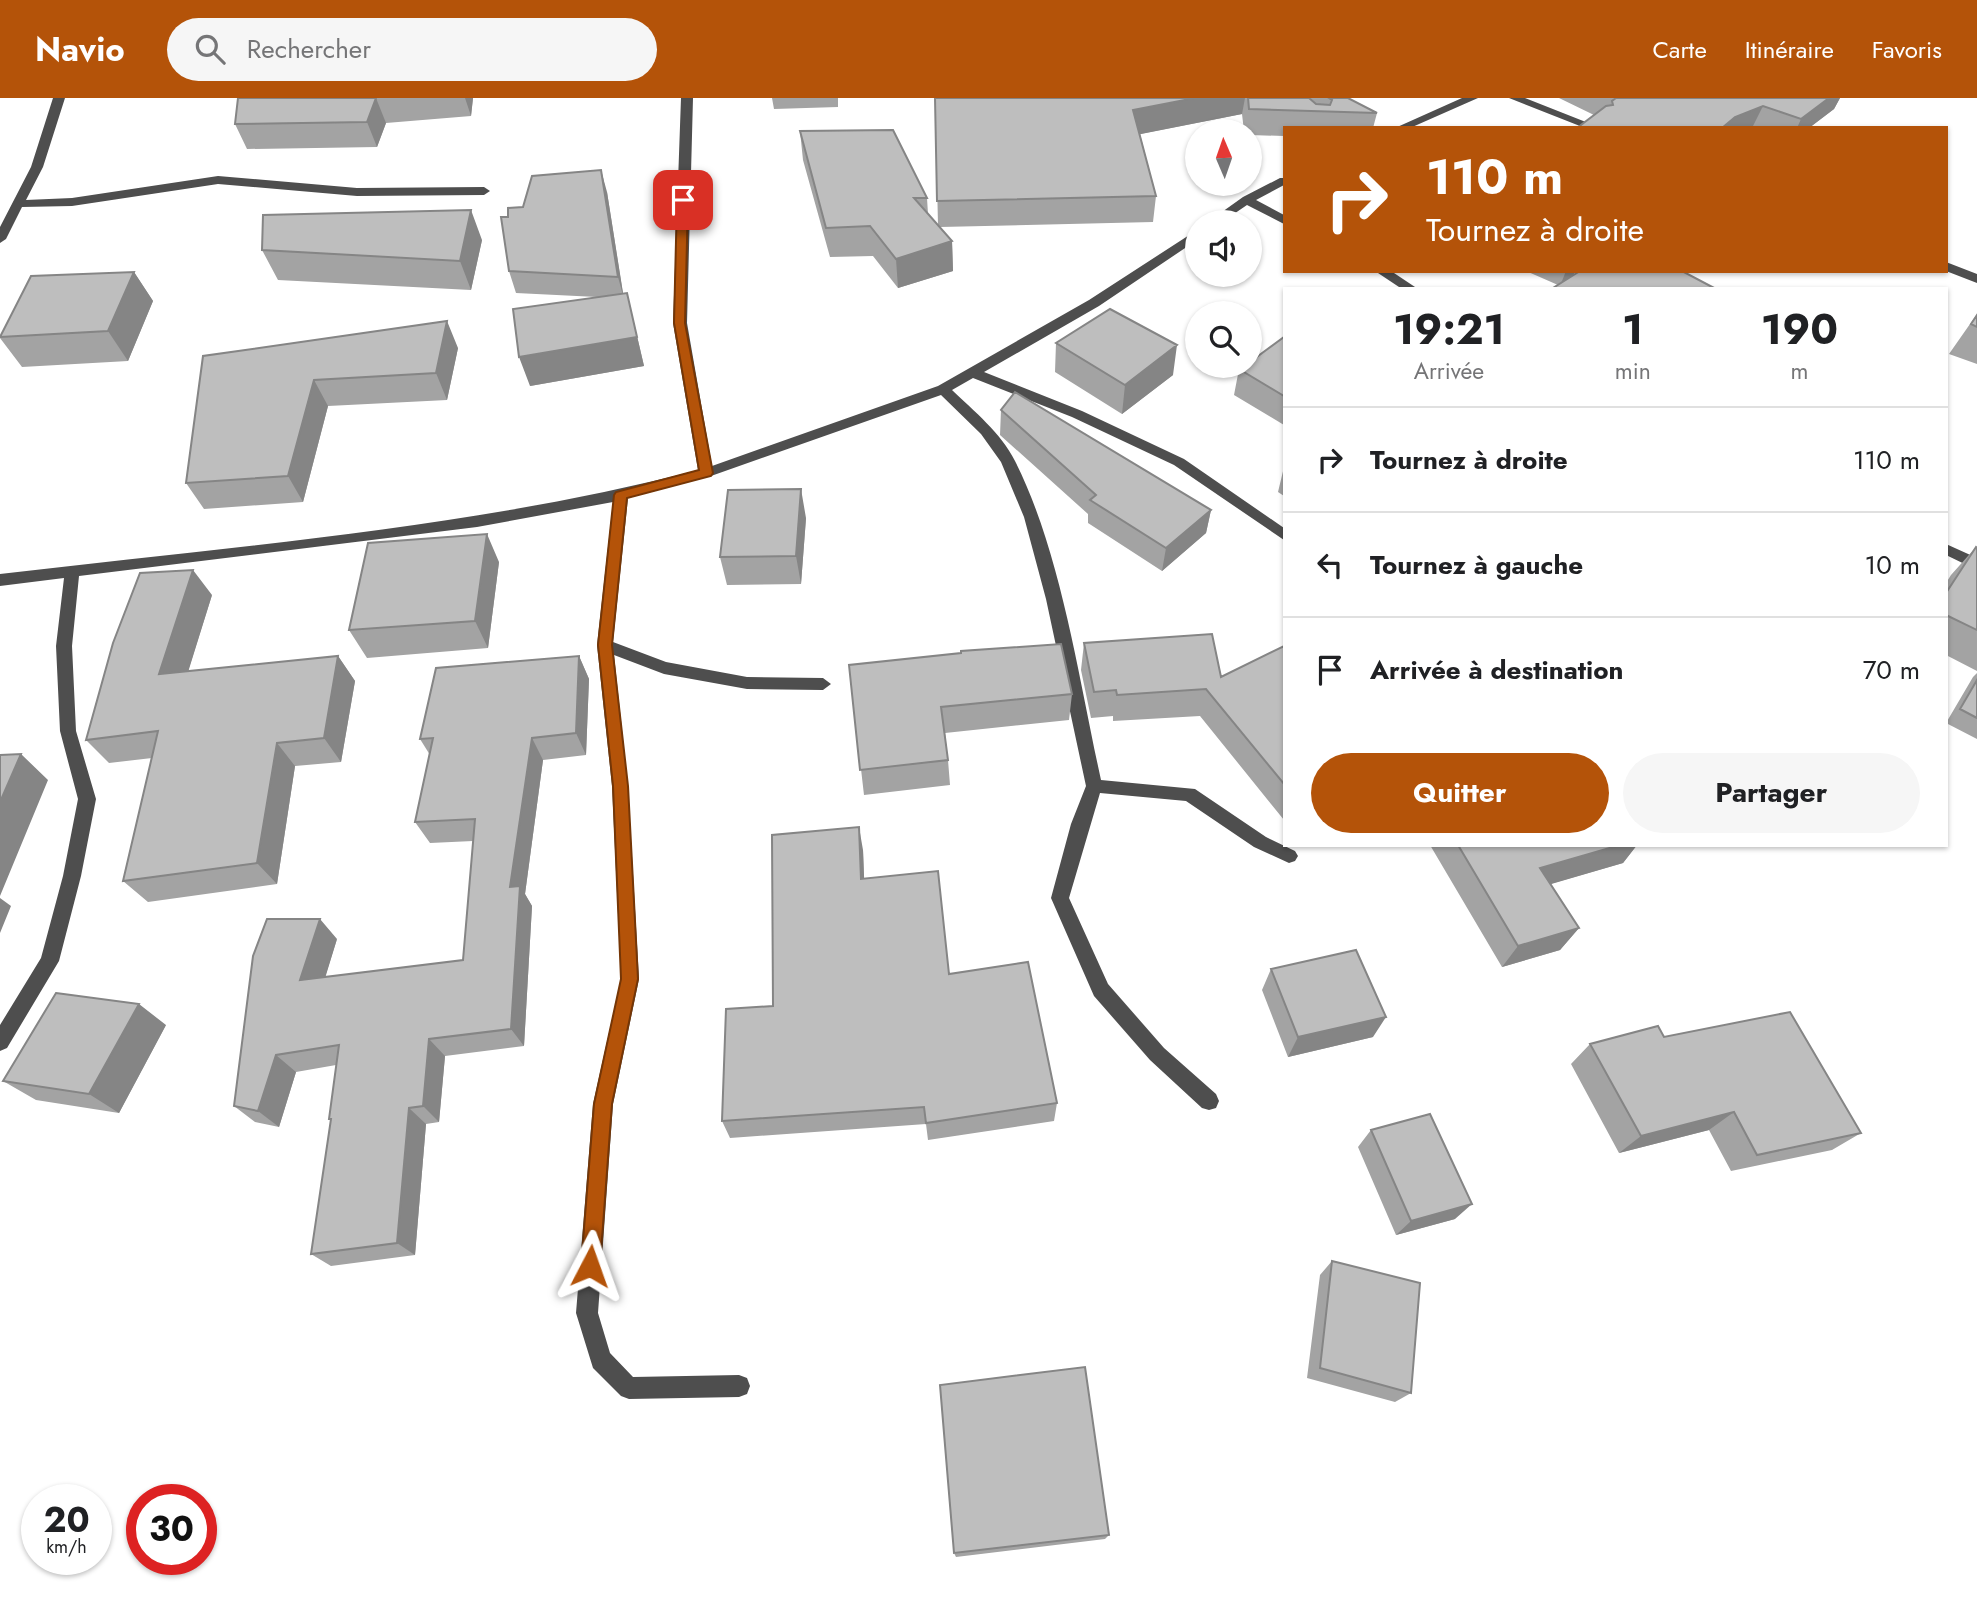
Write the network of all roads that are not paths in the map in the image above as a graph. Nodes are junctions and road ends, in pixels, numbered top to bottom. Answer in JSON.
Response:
{"nodes":[{"id":1,"x":59,"y":98,"type":"edge"},
{"id":2,"x":687,"y":98,"type":"edge"},
{"id":3,"x":1472,"y":98,"type":"edge"},
{"id":4,"x":1515,"y":98,"type":"edge"},
{"id":5,"x":1405,"y":126,"type":"edge"},
{"id":6,"x":1591,"y":126,"type":"edge"},
{"id":7,"x":1283,"y":182,"type":"edge"},
{"id":8,"x":484,"y":191,"type":"dead end"},
{"id":9,"x":1247,"y":200,"type":"junction"},
{"id":10,"x":17,"y":204,"type":"junction"},
{"id":11,"x":1232,"y":210,"type":"edge"},
{"id":12,"x":1283,"y":219,"type":"edge"},
{"id":13,"x":0,"y":239,"type":"edge"},
{"id":14,"x":1185,"y":242,"type":"edge"},
{"id":15,"x":1948,"y":267,"type":"edge"},
{"id":16,"x":1384,"y":273,"type":"edge"},
{"id":17,"x":1977,"y":279,"type":"edge"},
{"id":18,"x":1409,"y":287,"type":"edge"},
{"id":19,"x":972,"y":372,"type":"junction"},
{"id":20,"x":943,"y":389,"type":"junction"},
{"id":21,"x":706,"y":473,"type":"junction"},
{"id":22,"x":621,"y":495,"type":"junction"},
{"id":23,"x":1283,"y":534,"type":"edge"},
{"id":24,"x":1948,"y":550,"type":"edge"},
{"id":25,"x":1977,"y":564,"type":"edge"},
{"id":26,"x":72,"y":571,"type":"junction"},
{"id":27,"x":0,"y":580,"type":"edge"},
{"id":28,"x":605,"y":645,"type":"junction"},
{"id":29,"x":822,"y":684,"type":"dead end"},
{"id":30,"x":1094,"y":786,"type":"junction"},
{"id":31,"x":1289,"y":856,"type":"dead end"},
{"id":32,"x":0,"y":1042,"type":"edge"},
{"id":33,"x":1209,"y":1101,"type":"dead end"},
{"id":34,"x":738,"y":1386,"type":"dead end"}],
"edges":[{"from":1,"to":10,"type":"street"},
{"from":2,"to":21,"type":"street"},
{"from":3,"to":5,"type":"street"},
{"from":4,"to":6,"type":"street"},
{"from":7,"to":9,"type":"street"},
{"from":8,"to":10,"type":"street"},
{"from":9,"to":11,"type":"street"},
{"from":9,"to":12,"type":"street"},
{"from":10,"to":13,"type":"street"},
{"from":14,"to":19,"type":"street"},
{"from":15,"to":17,"type":"street"},
{"from":16,"to":18,"type":"street"},
{"from":19,"to":20,"type":"street"},
{"from":19,"to":23,"type":"street"},
{"from":20,"to":21,"type":"street"},
{"from":20,"to":30,"type":"street"},
{"from":21,"to":22,"type":"street"},
{"from":22,"to":26,"type":"street"},
{"from":22,"to":28,"type":"street"},
{"from":24,"to":25,"type":"street"},
{"from":26,"to":27,"type":"street"},
{"from":26,"to":32,"type":"street"},
{"from":28,"to":29,"type":"street"},
{"from":28,"to":34,"type":"street"},
{"from":30,"to":31,"type":"street"},
{"from":30,"to":33,"type":"street"}]}
